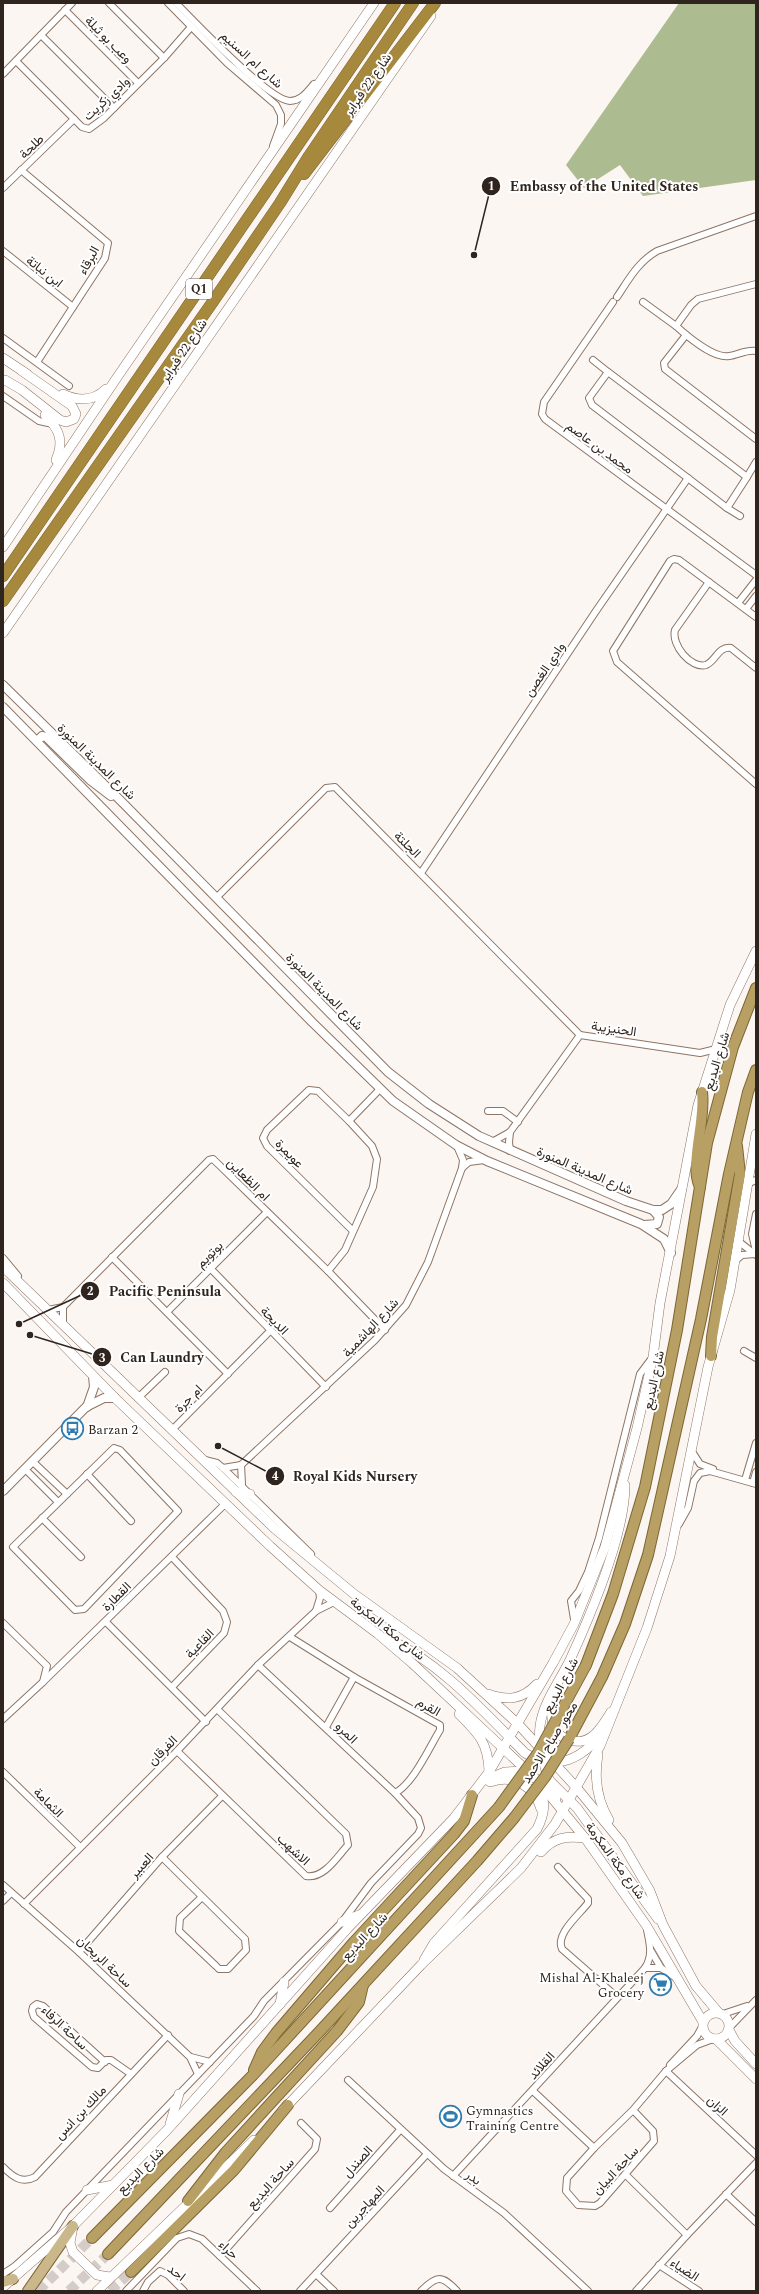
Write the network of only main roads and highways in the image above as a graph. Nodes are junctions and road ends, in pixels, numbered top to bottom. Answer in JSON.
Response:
{"nodes":[{"id":1,"x":374,"y":3,"type":"edge"},
{"id":2,"x":395,"y":3,"type":"edge"},
{"id":3,"x":413,"y":3,"type":"edge"},
{"id":4,"x":435,"y":3,"type":"edge"},
{"id":5,"x":438,"y":3,"type":"edge"},
{"id":6,"x":288,"y":190,"type":"junction"},
{"id":7,"x":3,"y":358,"type":"edge"},
{"id":8,"x":22,"y":371,"type":"junction"},
{"id":9,"x":118,"y":376,"type":"junction"},
{"id":10,"x":4,"y":379,"type":"edge"},
{"id":11,"x":50,"y":475,"type":"junction"},
{"id":12,"x":3,"y":547,"type":"edge"},
{"id":13,"x":3,"y":576,"type":"edge"},
{"id":14,"x":3,"y":601,"type":"edge"},
{"id":15,"x":3,"y":633,"type":"edge"},
{"id":16,"x":756,"y":951,"type":"edge"},
{"id":17,"x":756,"y":988,"type":"edge"},
{"id":18,"x":756,"y":1070,"type":"edge"},
{"id":19,"x":702,"y":1092,"type":"junction"},
{"id":20,"x":756,"y":1134,"type":"edge"},
{"id":21,"x":736,"y":1144,"type":"junction"},
{"id":22,"x":700,"y":1189,"type":"junction"},
{"id":23,"x":3,"y":1267,"type":"edge"},
{"id":24,"x":3,"y":1282,"type":"edge"},
{"id":25,"x":7,"y":1289,"type":"edge"},
{"id":26,"x":711,"y":1356,"type":"junction"},
{"id":27,"x":625,"y":1471,"type":"junction"},
{"id":28,"x":236,"y":1492,"type":"junction"},
{"id":29,"x":250,"y":1494,"type":"road end"},
{"id":30,"x":378,"y":1634,"type":"junction"},
{"id":31,"x":550,"y":1669,"type":"junction"},
{"id":32,"x":433,"y":1683,"type":"junction"},
{"id":33,"x":554,"y":1689,"type":"junction"},
{"id":34,"x":484,"y":1692,"type":"junction"},
{"id":35,"x":619,"y":1700,"type":"junction"},
{"id":36,"x":611,"y":1721,"type":"junction"},
{"id":37,"x":520,"y":1727,"type":"junction"},
{"id":38,"x":510,"y":1738,"type":"junction"},
{"id":39,"x":600,"y":1746,"type":"junction"},
{"id":40,"x":503,"y":1748,"type":"junction"},
{"id":41,"x":542,"y":1750,"type":"junction"},
{"id":42,"x":531,"y":1757,"type":"junction"},
{"id":43,"x":549,"y":1762,"type":"junction"},
{"id":44,"x":489,"y":1772,"type":"junction"},
{"id":45,"x":532,"y":1775,"type":"junction"},
{"id":46,"x":550,"y":1781,"type":"junction"},
{"id":47,"x":481,"y":1782,"type":"junction"},
{"id":48,"x":576,"y":1788,"type":"junction"},
{"id":49,"x":472,"y":1795,"type":"junction"},
{"id":50,"x":569,"y":1800,"type":"junction"},
{"id":51,"x":560,"y":1808,"type":"junction"},
{"id":52,"x":542,"y":1820,"type":"junction"},
{"id":53,"x":585,"y":1838,"type":"junction"},
{"id":54,"x":622,"y":1844,"type":"junction"},
{"id":55,"x":494,"y":1897,"type":"junction"},
{"id":56,"x":362,"y":1913,"type":"junction"},
{"id":57,"x":342,"y":1922,"type":"road end"},
{"id":58,"x":663,"y":1925,"type":"junction"},
{"id":59,"x":421,"y":1965,"type":"junction"},
{"id":60,"x":284,"y":1982,"type":"road end"},
{"id":61,"x":364,"y":1984,"type":"junction"},
{"id":62,"x":280,"y":2004,"type":"junction"},
{"id":63,"x":721,"y":2013,"type":"junction"},
{"id":64,"x":703,"y":2024,"type":"junction"},
{"id":65,"x":729,"y":2029,"type":"junction"},
{"id":66,"x":714,"y":2039,"type":"junction"},
{"id":67,"x":756,"y":2064,"type":"edge"},
{"id":68,"x":253,"y":2075,"type":"junction"},
{"id":69,"x":756,"y":2079,"type":"edge"},
{"id":70,"x":179,"y":2094,"type":"road end"},
{"id":71,"x":288,"y":2105,"type":"junction"},
{"id":72,"x":169,"y":2128,"type":"junction"},
{"id":73,"x":113,"y":2185,"type":"junction"},
{"id":74,"x":87,"y":2190,"type":"road end"},
{"id":75,"x":188,"y":2201,"type":"junction"},
{"id":76,"x":73,"y":2226,"type":"junction"},
{"id":77,"x":92,"y":2238,"type":"tunnel mouth"},
{"id":78,"x":108,"y":2254,"type":"tunnel mouth"},
{"id":79,"x":131,"y":2272,"type":"tunnel mouth"},
{"id":80,"x":110,"y":2277,"type":"junction"},
{"id":81,"x":13,"y":2279,"type":"junction"},
{"id":82,"x":3,"y":2282,"type":"edge"},
{"id":83,"x":3,"y":2287,"type":"edge"},
{"id":84,"x":30,"y":2291,"type":"edge"},
{"id":85,"x":97,"y":2291,"type":"edge"}],
"edges":[{"from":1,"to":9,"type":"main road"},
{"from":2,"to":13,"type":"highway","name":"شارع 22 فبراير","number":"Q1"},
{"from":3,"to":6,"type":"highway","name":"شارع 22 فبراير","number":"Q1"},
{"from":4,"to":6,"type":"highway"},
{"from":5,"to":15,"type":"main road","name":"شارع 22 فبراير"},
{"from":6,"to":14,"type":"highway","name":"شارع 22 فبراير","number":"Q1"},
{"from":7,"to":8,"type":"main road"},
{"from":8,"to":9,"type":"main road"},
{"from":8,"to":10,"type":"main road"},
{"from":9,"to":11,"type":"main road"},
{"from":10,"to":11,"type":"main road"},
{"from":11,"to":12,"type":"main road"},
{"from":16,"to":19,"type":"main road","name":"شارع البديع"},
{"from":17,"to":22,"type":"highway","name":"شارع البديع"},
{"from":18,"to":21,"type":"highway"},
{"from":19,"to":22,"type":"highway"},
{"from":19,"to":27,"type":"main road","name":"شارع البديع"},
{"from":20,"to":26,"type":"main road"},
{"from":21,"to":26,"type":"highway"},
{"from":21,"to":61,"type":"highway","name":"محور صباح الاحمد","bridge":true},
{"from":22,"to":68,"type":"highway","name":"شارع البديع","bridge":true},
{"from":23,"to":28,"type":"main road","name":"شارع مكة المكرمة"},
{"from":24,"to":25,"type":"main road","name":"شارع مكة المكرمة"},
{"from":25,"to":30,"type":"main road","name":"شارع مكة المكرمة"},
{"from":26,"to":35,"type":"main road"},
{"from":27,"to":31,"type":"main road","name":"شارع البديع"},
{"from":27,"to":33,"type":"main road"},
{"from":28,"to":29,"type":"main road"},
{"from":28,"to":34,"type":"main road","name":"شارع مكة المكرمة"},
{"from":30,"to":32,"type":"main road","name":"شارع مكة المكرمة"},
{"from":30,"to":38,"type":"main road"},
{"from":31,"to":34,"type":"main road"},
{"from":31,"to":37,"type":"main road","name":"شارع البديع"},
{"from":32,"to":40,"type":"main road","name":"شارع مكة المكرمة"},
{"from":32,"to":44,"type":"main road"},
{"from":33,"to":35,"type":"main road"},
{"from":33,"to":41,"type":"main road"},
{"from":34,"to":37,"type":"main road","name":"شارع مكة المكرمة"},
{"from":35,"to":36,"type":"main road"},
{"from":36,"to":39,"type":"main road"},
{"from":36,"to":43,"type":"main road"},
{"from":37,"to":38,"type":"main road","name":"شارع البديع"},
{"from":37,"to":41,"type":"main road","name":"شارع مكة المكرمة"},
{"from":37,"to":42,"type":"main road"},
{"from":38,"to":40,"type":"main road","name":"شارع البديع"},
{"from":38,"to":42,"type":"main road"},
{"from":39,"to":48,"type":"main road"},
{"from":39,"to":54,"type":"main road"},
{"from":40,"to":44,"type":"main road","name":"شارع البديع"},
{"from":40,"to":45,"type":"main road","name":"شارع مكة المكرمة"},
{"from":41,"to":43,"type":"main road","name":"شارع مكة المكرمة"},
{"from":42,"to":43,"type":"main road"},
{"from":42,"to":45,"type":"main road"},
{"from":43,"to":46,"type":"main road"},
{"from":43,"to":48,"type":"main road","name":"شارع مكة المكرمة"},
{"from":44,"to":47,"type":"main road","name":"شارع البديع"},
{"from":45,"to":46,"type":"main road"},
{"from":45,"to":47,"type":"main road"},
{"from":45,"to":51,"type":"main road","name":"شارع مكة المكرمة"},
{"from":45,"to":52,"type":"main road"},
{"from":46,"to":50,"type":"main road"},
{"from":46,"to":51,"type":"main road"},
{"from":47,"to":49,"type":"main road","name":"شارع البديع"},
{"from":48,"to":50,"type":"main road"},
{"from":48,"to":54,"type":"main road","name":"شارع مكة المكرمة"},
{"from":49,"to":52,"type":"main road"},
{"from":49,"to":56,"type":"main road","name":"شارع البديع"},
{"from":49,"to":68,"type":"highway"},
{"from":50,"to":51,"type":"main road"},
{"from":50,"to":58,"type":"main road"},
{"from":51,"to":53,"type":"main road","name":"شارع مكة المكرمة"},
{"from":51,"to":55,"type":"main road"},
{"from":52,"to":59,"type":"main road"},
{"from":53,"to":55,"type":"main road"},
{"from":53,"to":64,"type":"main road","name":"شارع مكة المكرمة"},
{"from":54,"to":58,"type":"main road","name":"شارع مكة المكرمة"},
{"from":55,"to":59,"type":"main road"},
{"from":56,"to":57,"type":"main road"},
{"from":56,"to":62,"type":"main road","name":"شارع البديع"},
{"from":58,"to":63,"type":"main road","name":"شارع مكة المكرمة"},
{"from":59,"to":71,"type":"main road"},
{"from":60,"to":62,"type":"main road"},
{"from":61,"to":75,"type":"highway"},
{"from":61,"to":78,"type":"highway"},
{"from":62,"to":72,"type":"main road","name":"شارع البديع"},
{"from":63,"to":64,"type":"main road"},
{"from":63,"to":65,"type":"main road"},
{"from":64,"to":66,"type":"main road"},
{"from":65,"to":66,"type":"main road"},
{"from":65,"to":67,"type":"main road"},
{"from":66,"to":69,"type":"main road"},
{"from":68,"to":77,"type":"highway","name":"شارع البديع"},
{"from":70,"to":72,"type":"main road"},
{"from":71,"to":75,"type":"main road"},
{"from":71,"to":79,"type":"highway"},
{"from":72,"to":73,"type":"main road","name":"شارع البديع"},
{"from":73,"to":74,"type":"main road"},
{"from":73,"to":76,"type":"main road","name":"شارع البديع"},
{"from":75,"to":80,"type":"main road"},
{"from":76,"to":80,"type":"main road"},
{"from":76,"to":81,"type":"main road","name":"شارع البديع"},
{"from":76,"to":84,"type":"main road"},
{"from":80,"to":85,"type":"main road"},
{"from":81,"to":82,"type":"main road"},
{"from":81,"to":83,"type":"main road","name":"شارع البديع"}]}
